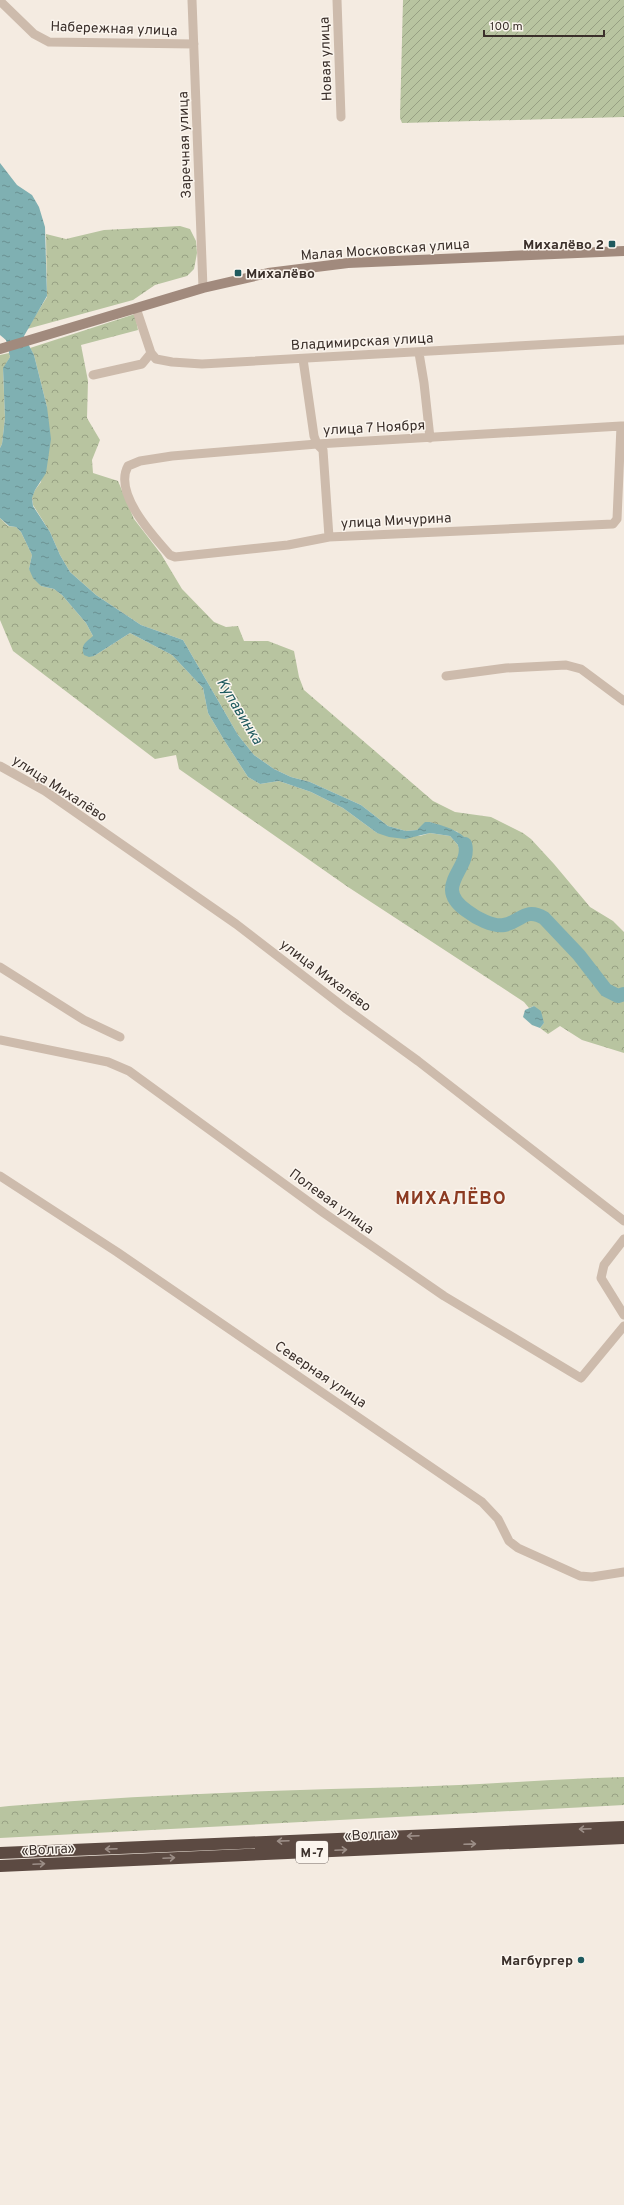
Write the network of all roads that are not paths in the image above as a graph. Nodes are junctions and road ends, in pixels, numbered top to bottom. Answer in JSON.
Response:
{"nodes":[{"id":1,"x":192,"y":0,"type":"edge"},
{"id":2,"x":337,"y":0,"type":"edge"},
{"id":3,"x":0,"y":1,"type":"edge"},
{"id":4,"x":194,"y":44,"type":"junction"},
{"id":5,"x":341,"y":117,"type":"dead end"},
{"id":6,"x":624,"y":251,"type":"edge"},
{"id":7,"x":203,"y":288,"type":"junction"},
{"id":8,"x":136,"y":308,"type":"junction"},
{"id":9,"x":624,"y":340,"type":"edge"},
{"id":10,"x":0,"y":349,"type":"edge"},
{"id":11,"x":419,"y":352,"type":"junction"},
{"id":12,"x":151,"y":353,"type":"junction"},
{"id":13,"x":303,"y":359,"type":"junction"},
{"id":14,"x":93,"y":375,"type":"dead end"},
{"id":15,"x":623,"y":426,"type":"edge"},
{"id":16,"x":430,"y":438,"type":"junction"},
{"id":17,"x":317,"y":444,"type":"junction"},
{"id":18,"x":329,"y":537,"type":"junction"},
{"id":19,"x":175,"y":557,"type":"joint"},
{"id":20,"x":446,"y":676,"type":"dead end"},
{"id":21,"x":624,"y":701,"type":"edge"},
{"id":22,"x":0,"y":766,"type":"edge"},
{"id":23,"x":0,"y":967,"type":"edge"},
{"id":24,"x":120,"y":1037,"type":"dead end"},
{"id":25,"x":0,"y":1040,"type":"edge"},
{"id":26,"x":0,"y":1176,"type":"edge"},
{"id":27,"x":624,"y":1221,"type":"edge"},
{"id":28,"x":624,"y":1239,"type":"edge"},
{"id":29,"x":624,"y":1315,"type":"edge"},
{"id":30,"x":624,"y":1326,"type":"edge"},
{"id":31,"x":624,"y":1572,"type":"edge"},
{"id":32,"x":624,"y":1827,"type":"edge"},
{"id":33,"x":624,"y":1838,"type":"edge"},
{"id":34,"x":0,"y":1853,"type":"edge"},
{"id":35,"x":0,"y":1866,"type":"edge"}],
"edges":[{"from":1,"to":4,"type":"street","name":"Заречная улица"},
{"from":2,"to":5,"type":"street","name":"Новая улица"},
{"from":3,"to":4,"type":"street","name":"Набережная улица"},
{"from":4,"to":7,"type":"street","name":"Заречная улица"},
{"from":6,"to":7,"type":"main road","name":"Малая Московская улица"},
{"from":7,"to":8,"type":"main road","name":"Малая Московская улица"},
{"from":8,"to":10,"type":"main road","name":"Малая Московская улица"},
{"from":8,"to":12,"type":"street"},
{"from":9,"to":11,"type":"street","name":"Владимирская улица"},
{"from":11,"to":13,"type":"street","name":"Владимирская улица"},
{"from":11,"to":16,"type":"street"},
{"from":12,"to":13,"type":"street","name":"Владимирская улица"},
{"from":12,"to":14,"type":"street"},
{"from":13,"to":17,"type":"street"},
{"from":15,"to":16,"type":"street","name":"улица 7 Ноября"},
{"from":15,"to":18,"type":"street","name":"улица Мичурина"},
{"from":16,"to":17,"type":"street","name":"улица 7 Ноября"},
{"from":17,"to":18,"type":"street"},
{"from":17,"to":19,"type":"street","name":"улица 7 Ноября"},
{"from":18,"to":19,"type":"street","name":"улица Мичурина"},
{"from":20,"to":21,"type":"street"},
{"from":22,"to":27,"type":"street","name":"улица Михалёво"},
{"from":23,"to":24,"type":"street"},
{"from":25,"to":30,"type":"street","name":"Полевая улица"},
{"from":26,"to":31,"type":"street","name":"Северная улица"},
{"from":28,"to":29,"type":"street"},
{"from":32,"to":34,"type":"highway","name":"«Волга»","number":"М-7","one_way":true},
{"from":35,"to":33,"type":"highway","name":"«Волга»","number":"М-7","one_way":true}]}
